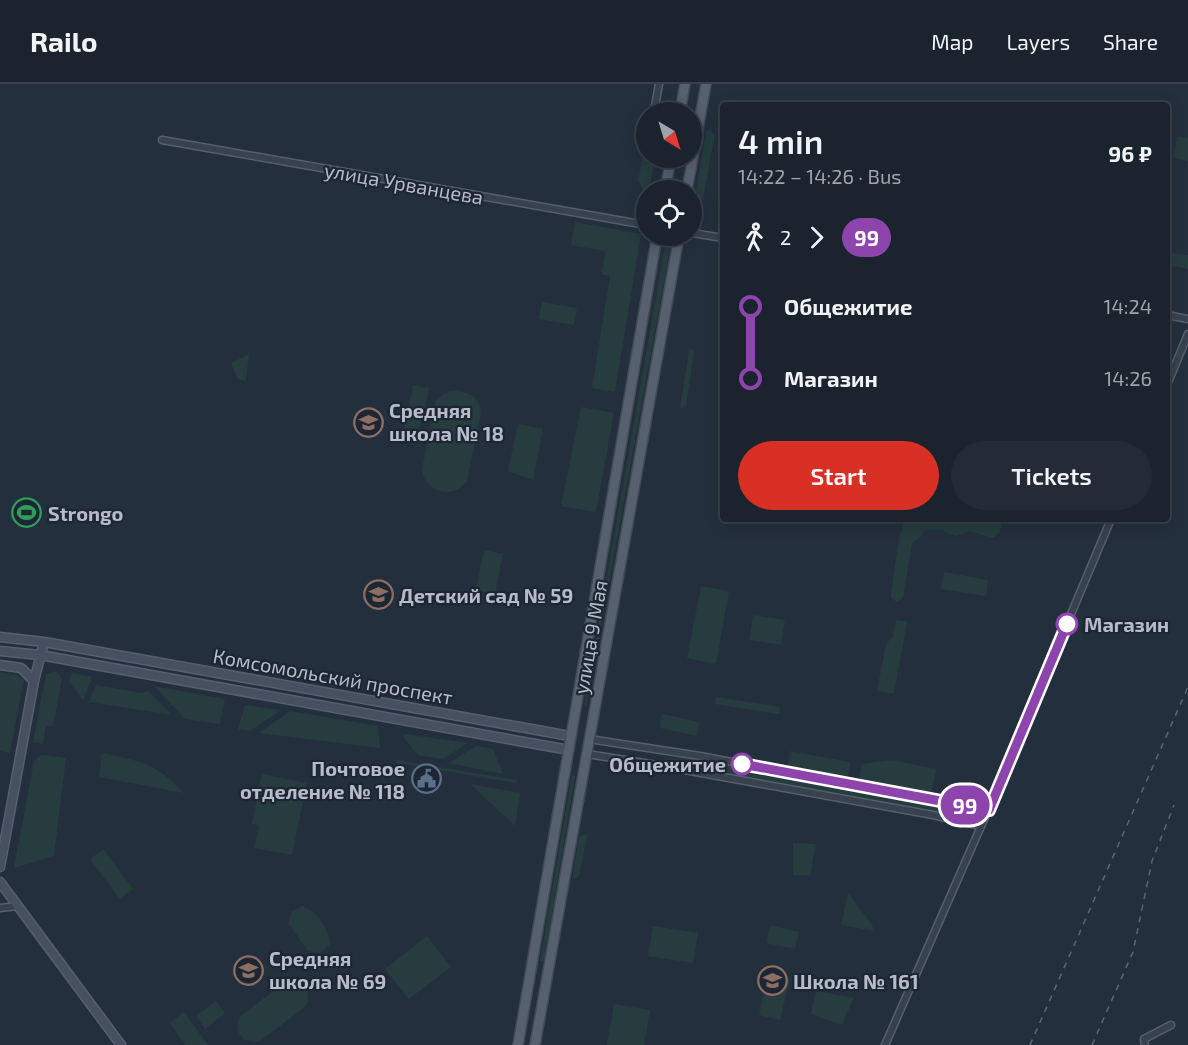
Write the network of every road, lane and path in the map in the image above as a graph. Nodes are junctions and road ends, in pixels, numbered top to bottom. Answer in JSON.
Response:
{"nodes":[{"id":1,"x":659,"y":84,"type":"edge"},
{"id":2,"x":685,"y":84,"type":"edge"},
{"id":3,"x":706,"y":84,"type":"edge"},
{"id":4,"x":656,"y":102,"type":"edge"},
{"id":5,"x":682,"y":102,"type":"edge"},
{"id":6,"x":162,"y":140,"type":"dead end"},
{"id":7,"x":689,"y":180,"type":"edge"},
{"id":8,"x":636,"y":223,"type":"edge"},
{"id":9,"x":702,"y":235,"type":"edge"},
{"id":10,"x":720,"y":238,"type":"edge"},
{"id":11,"x":655,"y":246,"type":"edge"},
{"id":12,"x":677,"y":246,"type":"edge"},
{"id":13,"x":1170,"y":316,"type":"edge"},
{"id":14,"x":1188,"y":319,"type":"edge"},
{"id":15,"x":1188,"y":334,"type":"edge"},
{"id":16,"x":1170,"y":378,"type":"edge"},
{"id":17,"x":1110,"y":522,"type":"edge"},
{"id":18,"x":0,"y":637,"type":"edge"},
{"id":19,"x":44,"y":642,"type":"junction"},
{"id":20,"x":0,"y":651,"type":"edge"},
{"id":21,"x":40,"y":655,"type":"junction"},
{"id":22,"x":0,"y":665,"type":"edge"},
{"id":23,"x":34,"y":681,"type":"junction"},
{"id":24,"x":266,"y":681,"type":"junction"},
{"id":25,"x":264,"y":695,"type":"junction"},
{"id":26,"x":570,"y":736,"type":"junction"},
{"id":27,"x":589,"y":739,"type":"junction"},
{"id":28,"x":569,"y":750,"type":"junction"},
{"id":29,"x":660,"y":750,"type":"junction"},
{"id":30,"x":587,"y":754,"type":"junction"},
{"id":31,"x":657,"y":765,"type":"junction"},
{"id":32,"x":989,"y":810,"type":"junction"},
{"id":33,"x":981,"y":826,"type":"junction"},
{"id":34,"x":0,"y":867,"type":"edge"},
{"id":35,"x":0,"y":882,"type":"edge"},
{"id":36,"x":17,"y":906,"type":"junction"},
{"id":37,"x":0,"y":908,"type":"edge"},
{"id":38,"x":1171,"y":1025,"type":"dead end"},
{"id":39,"x":121,"y":1045,"type":"edge"},
{"id":40,"x":518,"y":1045,"type":"edge"},
{"id":41,"x":535,"y":1045,"type":"edge"},
{"id":42,"x":885,"y":1045,"type":"edge"},
{"id":43,"x":1145,"y":1045,"type":"edge"}],
"edges":[{"from":1,"to":4,"type":"street"},
{"from":2,"to":5,"type":"main road"},
{"from":3,"to":7,"type":"main road"},
{"from":6,"to":8,"type":"street","name":"улица Урванцева"},
{"from":9,"to":10,"type":"street"},
{"from":11,"to":26,"type":"main road","name":"улица 9 Мая"},
{"from":12,"to":27,"type":"main road","name":"улица 9 Мая"},
{"from":13,"to":14,"type":"street"},
{"from":15,"to":16,"type":"street"},
{"from":17,"to":32,"type":"street"},
{"from":18,"to":19,"type":"main road","name":"Комсомольский проспект"},
{"from":19,"to":21,"type":"main road"},
{"from":19,"to":24,"type":"main road","name":"Комсомольский проспект"},
{"from":20,"to":21,"type":"main road","name":"Комсомольский проспект"},
{"from":21,"to":23,"type":"main road"},
{"from":21,"to":25,"type":"main road","name":"Комсомольский проспект"},
{"from":22,"to":23,"type":"main road"},
{"from":23,"to":34,"type":"main road"},
{"from":24,"to":25,"type":"main road"},
{"from":24,"to":26,"type":"main road","name":"Комсомольский проспект"},
{"from":25,"to":28,"type":"main road","name":"Комсомольский проспект"},
{"from":26,"to":27,"type":"main road","name":"Комсомольский проспект"},
{"from":26,"to":28,"type":"main road","name":"улица 9 Мая"},
{"from":27,"to":29,"type":"street","name":"Комсомольский проспект"},
{"from":27,"to":30,"type":"main road","name":"улица 9 Мая"},
{"from":28,"to":30,"type":"main road","name":"Комсомольский проспект"},
{"from":28,"to":40,"type":"main road","name":"улица 9 Мая"},
{"from":29,"to":31,"type":"street"},
{"from":29,"to":32,"type":"street","name":"Комсомольский проспект"},
{"from":30,"to":31,"type":"street","name":"Комсомольский проспект"},
{"from":30,"to":41,"type":"main road","name":"улица 9 Мая"},
{"from":31,"to":33,"type":"street","name":"Комсомольский проспект"},
{"from":32,"to":33,"type":"street"},
{"from":33,"to":42,"type":"street"},
{"from":35,"to":36,"type":"main road"},
{"from":36,"to":37,"type":"street"},
{"from":36,"to":39,"type":"main road"},
{"from":38,"to":43,"type":"street"}]}
